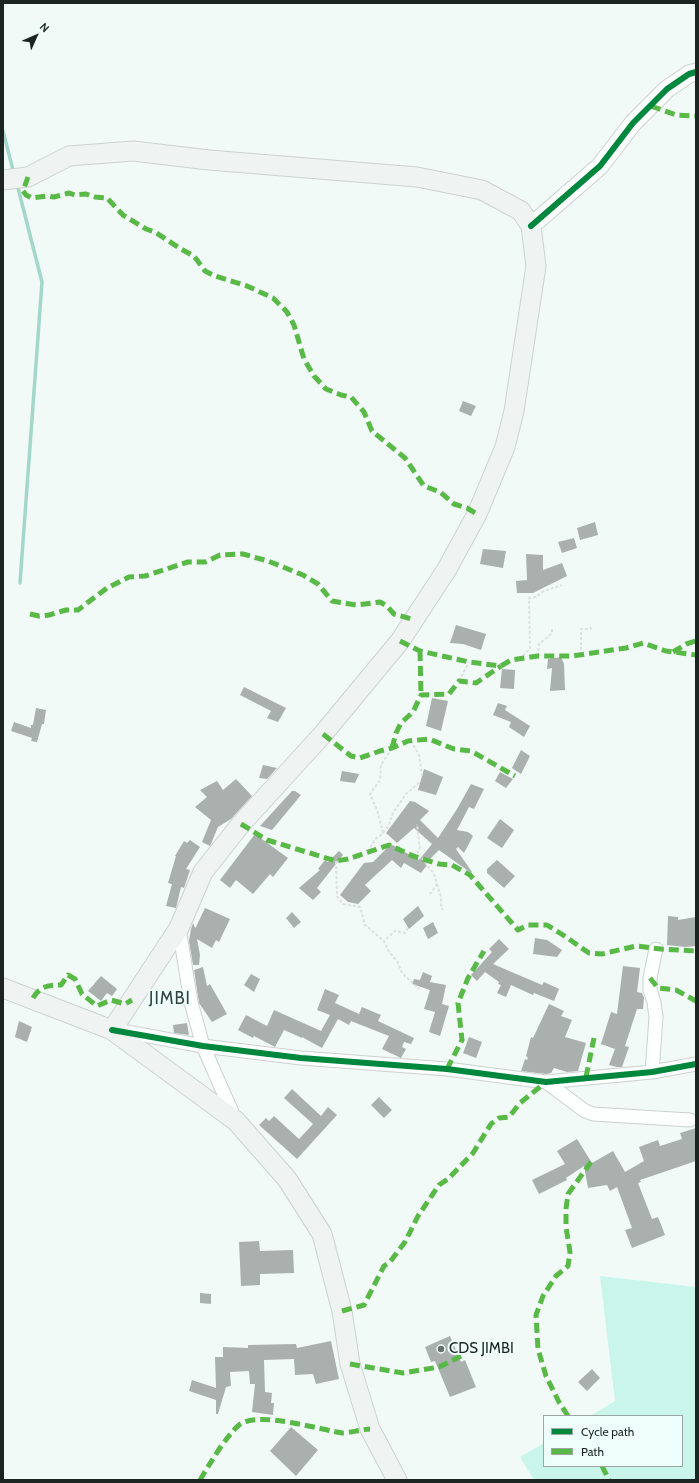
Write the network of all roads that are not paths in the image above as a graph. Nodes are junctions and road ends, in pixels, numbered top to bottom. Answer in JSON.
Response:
{"nodes":[{"id":1,"x":696,"y":72,"type":"edge"},
{"id":2,"x":3,"y":180,"type":"edge"},
{"id":3,"x":532,"y":226,"type":"junction"},
{"id":4,"x":179,"y":928,"type":"junction"},
{"id":5,"x":656,"y":949,"type":"dead end"},
{"id":6,"x":3,"y":988,"type":"edge"},
{"id":7,"x":112,"y":1030,"type":"junction"},
{"id":8,"x":203,"y":1046,"type":"junction"},
{"id":9,"x":696,"y":1064,"type":"edge"},
{"id":10,"x":652,"y":1072,"type":"junction"},
{"id":11,"x":546,"y":1082,"type":"junction"},
{"id":12,"x":690,"y":1120,"type":"dead end"},
{"id":13,"x":236,"y":1121,"type":"junction"},
{"id":14,"x":397,"y":1480,"type":"edge"}],
"edges":[{"from":1,"to":3,"type":"street"},
{"from":2,"to":3,"type":"main road"},
{"from":3,"to":4,"type":"main road"},
{"from":4,"to":7,"type":"main road"},
{"from":4,"to":8,"type":"street"},
{"from":5,"to":10,"type":"street"},
{"from":6,"to":7,"type":"main road"},
{"from":7,"to":8,"type":"street"},
{"from":7,"to":13,"type":"main road"},
{"from":8,"to":11,"type":"street"},
{"from":8,"to":13,"type":"street"},
{"from":9,"to":10,"type":"street"},
{"from":10,"to":11,"type":"street"},
{"from":11,"to":12,"type":"street"},
{"from":13,"to":14,"type":"main road"}]}
